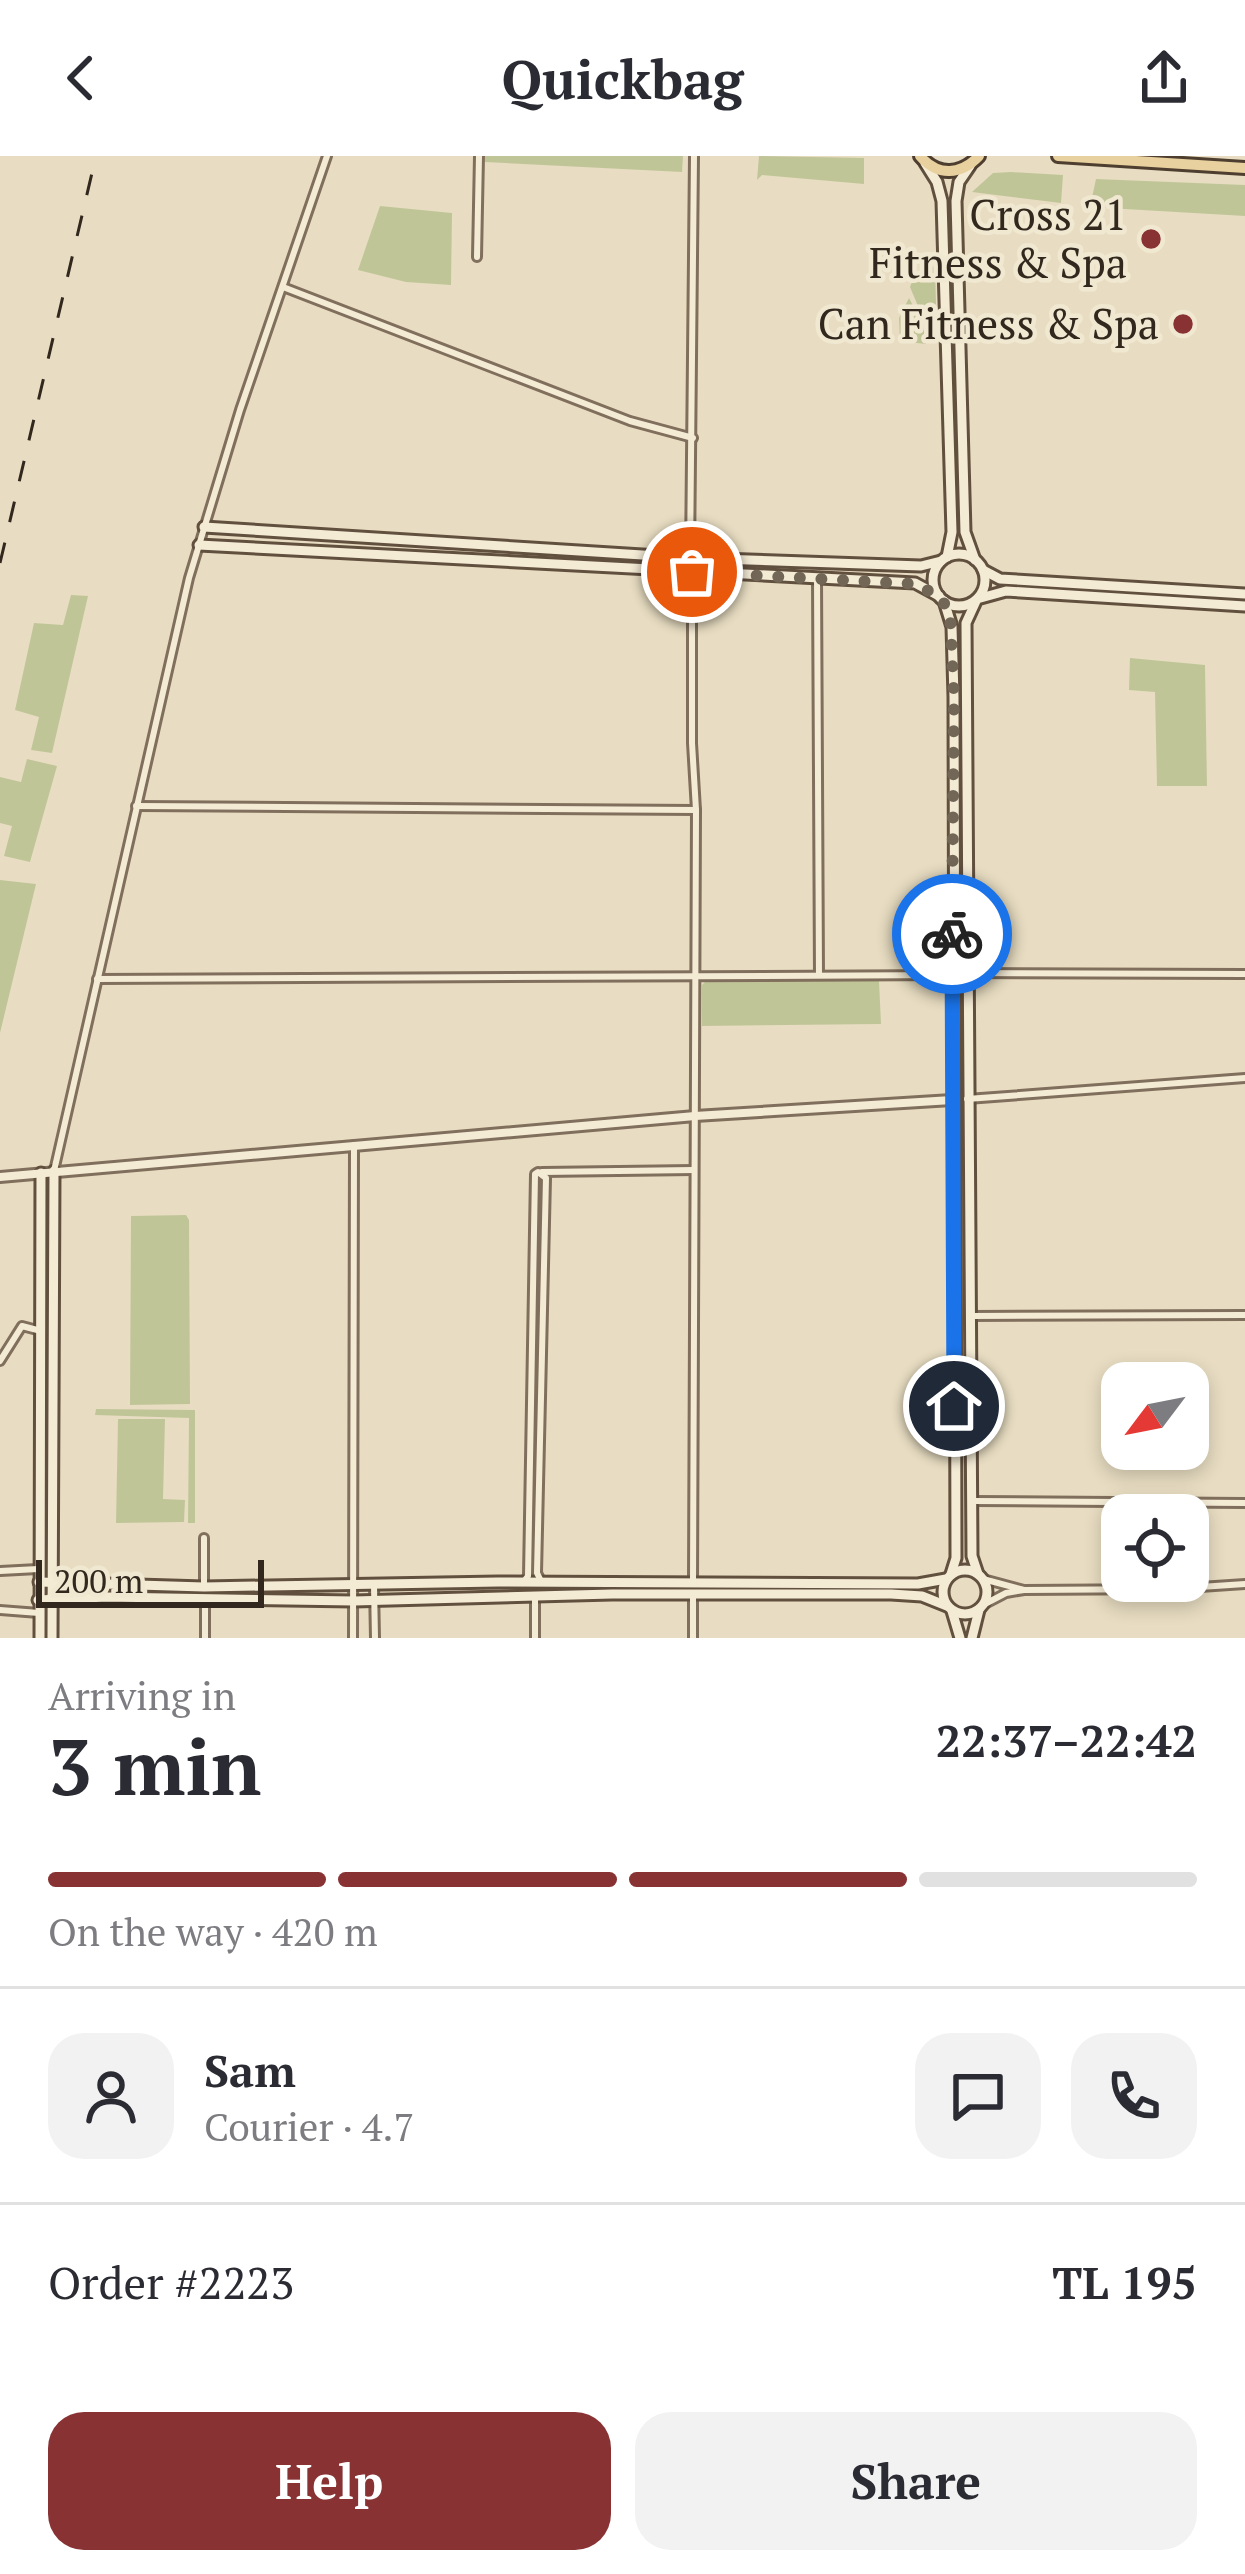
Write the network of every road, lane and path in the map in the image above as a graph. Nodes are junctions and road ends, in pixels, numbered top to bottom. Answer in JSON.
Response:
{"nodes":[{"id":1,"x":327,"y":156,"type":"edge"},
{"id":2,"x":478,"y":156,"type":"edge"},
{"id":3,"x":694,"y":156,"type":"edge"},
{"id":4,"x":1058,"y":156,"type":"edge"},
{"id":5,"x":923,"y":159,"type":"edge"},
{"id":6,"x":979,"y":159,"type":"edge"},
{"id":7,"x":1245,"y":168,"type":"edge"},
{"id":8,"x":477,"y":257,"type":"dead end"},
{"id":9,"x":283,"y":287,"type":"junction"},
{"id":10,"x":693,"y":438,"type":"junction"},
{"id":11,"x":205,"y":527,"type":"junction"},
{"id":12,"x":199,"y":544,"type":"junction"},
{"id":13,"x":690,"y":558,"type":"junction"},
{"id":14,"x":944,"y":559,"type":"junction"},
{"id":15,"x":975,"y":560,"type":"junction"},
{"id":16,"x":982,"y":570,"type":"junction"},
{"id":17,"x":692,"y":572,"type":"junction"},
{"id":18,"x":817,"y":578,"type":"junction"},
{"id":19,"x":1245,"y":594,"type":"edge"},
{"id":20,"x":941,"y":598,"type":"junction"},
{"id":21,"x":977,"y":599,"type":"junction"},
{"id":22,"x":1245,"y":606,"type":"edge"},
{"id":23,"x":136,"y":806,"type":"junction"},
{"id":24,"x":696,"y":810,"type":"junction"},
{"id":25,"x":967,"y":973,"type":"junction"},
{"id":26,"x":1245,"y":974,"type":"edge"},
{"id":27,"x":694,"y":975,"type":"junction"},
{"id":28,"x":819,"y":975,"type":"junction"},
{"id":29,"x":952,"y":975,"type":"junction"},
{"id":30,"x":95,"y":979,"type":"junction"},
{"id":31,"x":1245,"y":1078,"type":"edge"},
{"id":32,"x":967,"y":1099,"type":"junction"},
{"id":33,"x":952,"y":1100,"type":"junction"},
{"id":34,"x":694,"y":1116,"type":"junction"},
{"id":35,"x":354,"y":1145,"type":"junction"},
{"id":36,"x":694,"y":1170,"type":"junction"},
{"id":37,"x":48,"y":1172,"type":"junction"},
{"id":38,"x":542,"y":1172,"type":"junction"},
{"id":39,"x":0,"y":1177,"type":"edge"},
{"id":40,"x":1245,"y":1315,"type":"edge"},
{"id":41,"x":971,"y":1316,"type":"junction"},
{"id":42,"x":41,"y":1331,"type":"junction"},
{"id":43,"x":0,"y":1361,"type":"edge"},
{"id":44,"x":972,"y":1502,"type":"junction"},
{"id":45,"x":1245,"y":1503,"type":"edge"},
{"id":46,"x":204,"y":1538,"type":"dead end"},
{"id":47,"x":52,"y":1566,"type":"junction"},
{"id":48,"x":38,"y":1569,"type":"junction"},
{"id":49,"x":0,"y":1570,"type":"edge"},
{"id":50,"x":980,"y":1576,"type":"junction"},
{"id":51,"x":949,"y":1577,"type":"junction"},
{"id":52,"x":39,"y":1582,"type":"junction"},
{"id":53,"x":522,"y":1582,"type":"junction"},
{"id":54,"x":544,"y":1582,"type":"junction"},
{"id":55,"x":52,"y":1584,"type":"junction"},
{"id":56,"x":1245,"y":1584,"type":"edge"},
{"id":57,"x":81,"y":1585,"type":"junction"},
{"id":58,"x":353,"y":1586,"type":"junction"},
{"id":59,"x":374,"y":1586,"type":"junction"},
{"id":60,"x":204,"y":1587,"type":"junction"},
{"id":61,"x":693,"y":1589,"type":"junction"},
{"id":62,"x":1024,"y":1590,"type":"junction"},
{"id":63,"x":535,"y":1596,"type":"junction"},
{"id":64,"x":73,"y":1597,"type":"junction"},
{"id":65,"x":52,"y":1598,"type":"junction"},
{"id":66,"x":38,"y":1600,"type":"junction"},
{"id":67,"x":205,"y":1600,"type":"junction"},
{"id":68,"x":374,"y":1600,"type":"junction"},
{"id":69,"x":354,"y":1601,"type":"junction"},
{"id":70,"x":950,"y":1608,"type":"junction"},
{"id":71,"x":981,"y":1608,"type":"junction"},
{"id":72,"x":0,"y":1610,"type":"edge"},
{"id":73,"x":39,"y":1613,"type":"junction"},
{"id":74,"x":52,"y":1632,"type":"edge"},
{"id":75,"x":40,"y":1638,"type":"edge"},
{"id":76,"x":205,"y":1638,"type":"edge"},
{"id":77,"x":353,"y":1638,"type":"edge"},
{"id":78,"x":376,"y":1638,"type":"edge"},
{"id":79,"x":535,"y":1638,"type":"edge"},
{"id":80,"x":693,"y":1638,"type":"edge"},
{"id":81,"x":960,"y":1638,"type":"edge"},
{"id":82,"x":972,"y":1638,"type":"edge"}],
"edges":[{"from":1,"to":9,"type":"street"},
{"from":2,"to":8,"type":"street"},
{"from":3,"to":10,"type":"street"},
{"from":4,"to":7,"type":"main road"},
{"from":5,"to":6,"type":"main road"},
{"from":5,"to":14,"type":"main road"},
{"from":6,"to":15,"type":"main road"},
{"from":9,"to":10,"type":"street"},
{"from":9,"to":11,"type":"street"},
{"from":10,"to":13,"type":"street"},
{"from":11,"to":12,"type":"street"},
{"from":11,"to":13,"type":"main road"},
{"from":12,"to":17,"type":"main road"},
{"from":12,"to":23,"type":"street"},
{"from":13,"to":14,"type":"main road"},
{"from":14,"to":15,"type":"main road"},
{"from":14,"to":20,"type":"main road"},
{"from":15,"to":16,"type":"main road"},
{"from":16,"to":19,"type":"main road"},
{"from":16,"to":21,"type":"main road"},
{"from":17,"to":18,"type":"main road"},
{"from":17,"to":24,"type":"street"},
{"from":18,"to":20,"type":"main road"},
{"from":18,"to":28,"type":"street"},
{"from":20,"to":21,"type":"main road"},
{"from":20,"to":29,"type":"main road"},
{"from":21,"to":22,"type":"main road"},
{"from":21,"to":25,"type":"main road"},
{"from":23,"to":24,"type":"street"},
{"from":23,"to":30,"type":"street"},
{"from":24,"to":27,"type":"street"},
{"from":25,"to":26,"type":"street"},
{"from":25,"to":32,"type":"main road"},
{"from":27,"to":28,"type":"street"},
{"from":27,"to":30,"type":"street"},
{"from":27,"to":34,"type":"street"},
{"from":28,"to":29,"type":"street"},
{"from":29,"to":33,"type":"main road"},
{"from":30,"to":37,"type":"street"},
{"from":31,"to":32,"type":"street"},
{"from":32,"to":41,"type":"main road"},
{"from":33,"to":34,"type":"street"},
{"from":33,"to":51,"type":"main road"},
{"from":34,"to":35,"type":"street"},
{"from":34,"to":36,"type":"street"},
{"from":35,"to":37,"type":"street"},
{"from":35,"to":58,"type":"street"},
{"from":36,"to":38,"type":"street"},
{"from":36,"to":61,"type":"street"},
{"from":37,"to":39,"type":"street"},
{"from":37,"to":42,"type":"main road"},
{"from":37,"to":47,"type":"main road"},
{"from":38,"to":53,"type":"street"},
{"from":38,"to":54,"type":"street"},
{"from":40,"to":41,"type":"street"},
{"from":41,"to":44,"type":"main road"},
{"from":42,"to":43,"type":"street"},
{"from":42,"to":48,"type":"main road"},
{"from":44,"to":45,"type":"street"},
{"from":44,"to":50,"type":"main road"},
{"from":46,"to":60,"type":"street"},
{"from":47,"to":55,"type":"main road"},
{"from":47,"to":57,"type":"main road"},
{"from":48,"to":49,"type":"street"},
{"from":48,"to":52,"type":"main road"},
{"from":50,"to":51,"type":"main road"},
{"from":50,"to":62,"type":"street"},
{"from":50,"to":71,"type":"main road"},
{"from":51,"to":61,"type":"main road"},
{"from":51,"to":70,"type":"main road"},
{"from":52,"to":55,"type":"main road"},
{"from":52,"to":66,"type":"main road"},
{"from":53,"to":54,"type":"main road"},
{"from":53,"to":59,"type":"main road"},
{"from":54,"to":61,"type":"main road"},
{"from":55,"to":57,"type":"main road"},
{"from":55,"to":65,"type":"main road"},
{"from":56,"to":62,"type":"street"},
{"from":57,"to":60,"type":"main road"},
{"from":58,"to":59,"type":"main road"},
{"from":58,"to":60,"type":"main road"},
{"from":58,"to":69,"type":"street"},
{"from":59,"to":68,"type":"street"},
{"from":60,"to":67,"type":"street"},
{"from":61,"to":63,"type":"main road"},
{"from":61,"to":70,"type":"main road"},
{"from":61,"to":80,"type":"street"},
{"from":62,"to":71,"type":"street"},
{"from":63,"to":68,"type":"main road"},
{"from":63,"to":79,"type":"street"},
{"from":64,"to":65,"type":"main road"},
{"from":64,"to":67,"type":"main road"},
{"from":64,"to":74,"type":"main road"},
{"from":65,"to":66,"type":"main road"},
{"from":65,"to":74,"type":"main road"},
{"from":66,"to":73,"type":"main road"},
{"from":67,"to":69,"type":"main road"},
{"from":67,"to":76,"type":"street"},
{"from":68,"to":69,"type":"main road"},
{"from":68,"to":78,"type":"street"},
{"from":69,"to":77,"type":"street"},
{"from":70,"to":71,"type":"main road"},
{"from":70,"to":81,"type":"main road"},
{"from":71,"to":82,"type":"main road"},
{"from":72,"to":73,"type":"street"},
{"from":73,"to":75,"type":"main road"}]}
